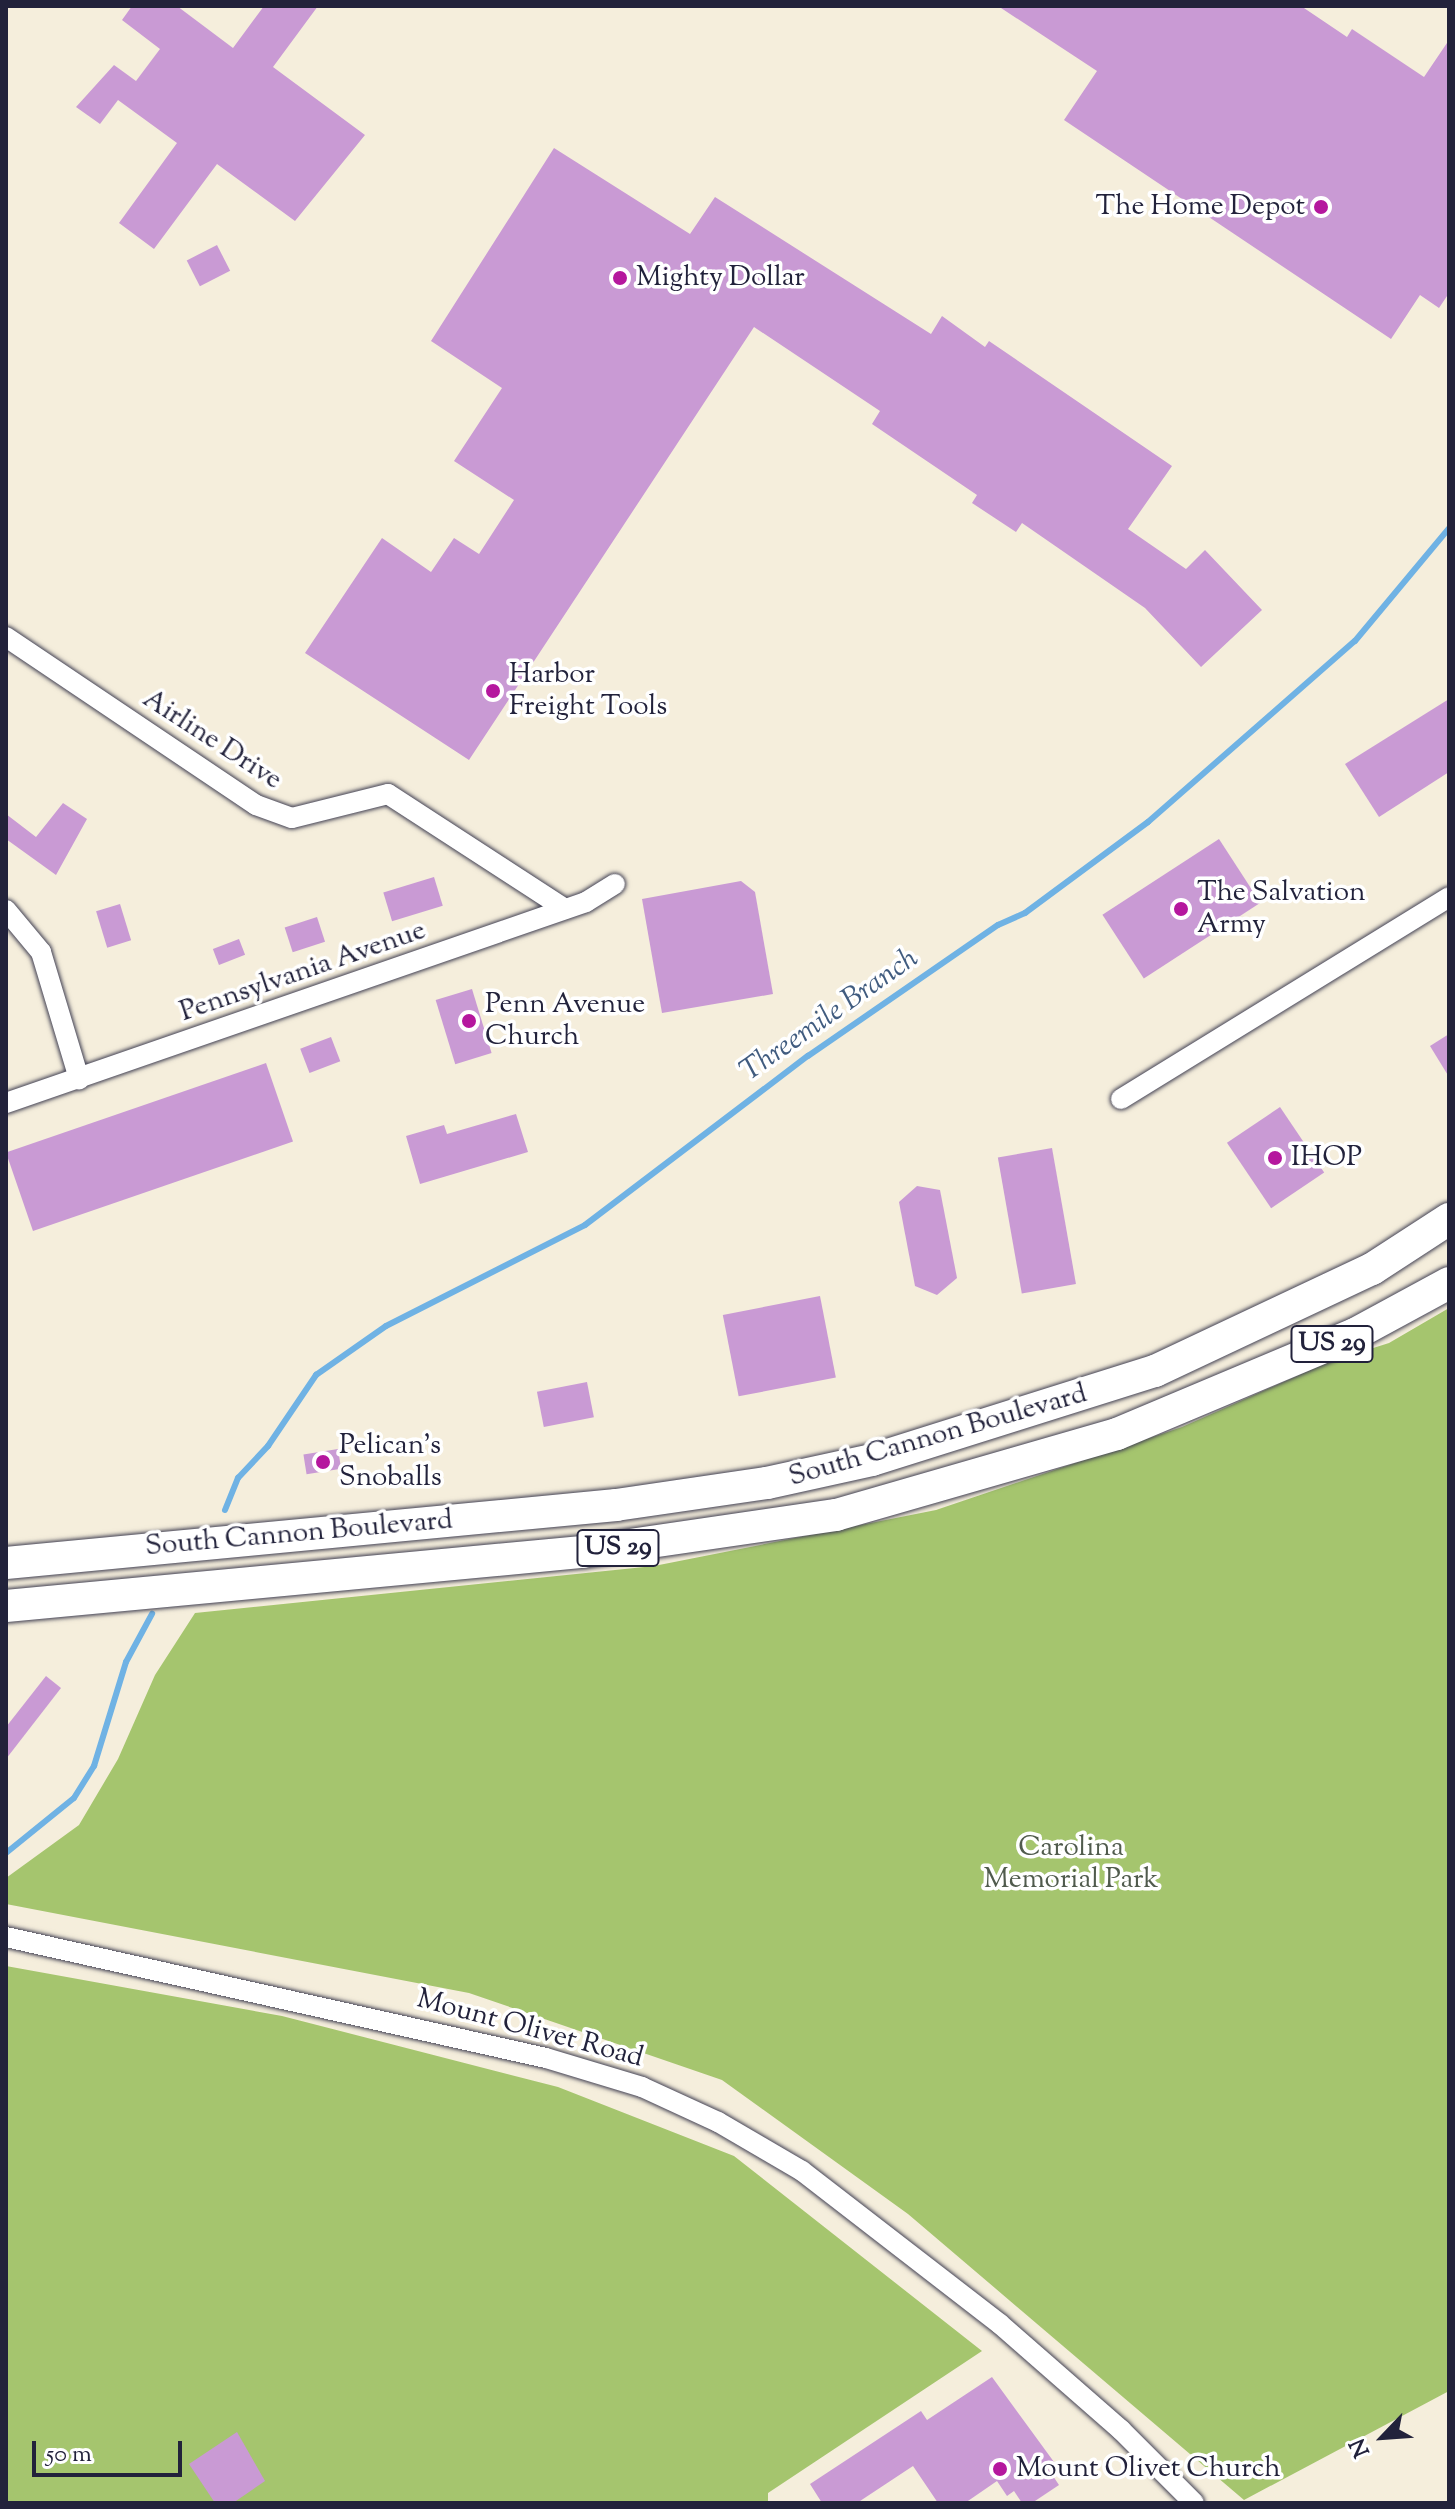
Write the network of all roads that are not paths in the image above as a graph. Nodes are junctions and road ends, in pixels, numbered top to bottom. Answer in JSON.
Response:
{"nodes":[{"id":1,"x":6,"y":637,"type":"edge"},
{"id":2,"x":615,"y":884,"type":"dead end"},
{"id":3,"x":1449,"y":897,"type":"edge"},
{"id":4,"x":565,"y":909,"type":"junction"},
{"id":5,"x":6,"y":910,"type":"edge"},
{"id":6,"x":79,"y":1079,"type":"junction"},
{"id":7,"x":1121,"y":1099,"type":"dead end"},
{"id":8,"x":6,"y":1103,"type":"edge"},
{"id":9,"x":1449,"y":1219,"type":"edge"},
{"id":10,"x":1449,"y":1283,"type":"edge"},
{"id":11,"x":6,"y":1563,"type":"edge"},
{"id":12,"x":6,"y":1606,"type":"edge"},
{"id":13,"x":6,"y":1937,"type":"edge"},
{"id":14,"x":1194,"y":2503,"type":"edge"}],
"edges":[{"from":1,"to":4,"type":"street","name":"Airline Drive"},
{"from":2,"to":4,"type":"street","name":"Pennsylvania Avenue"},
{"from":3,"to":7,"type":"street"},
{"from":4,"to":6,"type":"street","name":"Pennsylvania Avenue"},
{"from":5,"to":6,"type":"street"},
{"from":6,"to":8,"type":"street","name":"Pennsylvania Avenue"},
{"from":9,"to":11,"type":"main road","name":"South Cannon Boulevard","number":"US 29"},
{"from":10,"to":12,"type":"main road","name":"South Cannon Boulevard","number":"US 29"},
{"from":13,"to":14,"type":"street","name":"Mount Olivet Road"}]}
